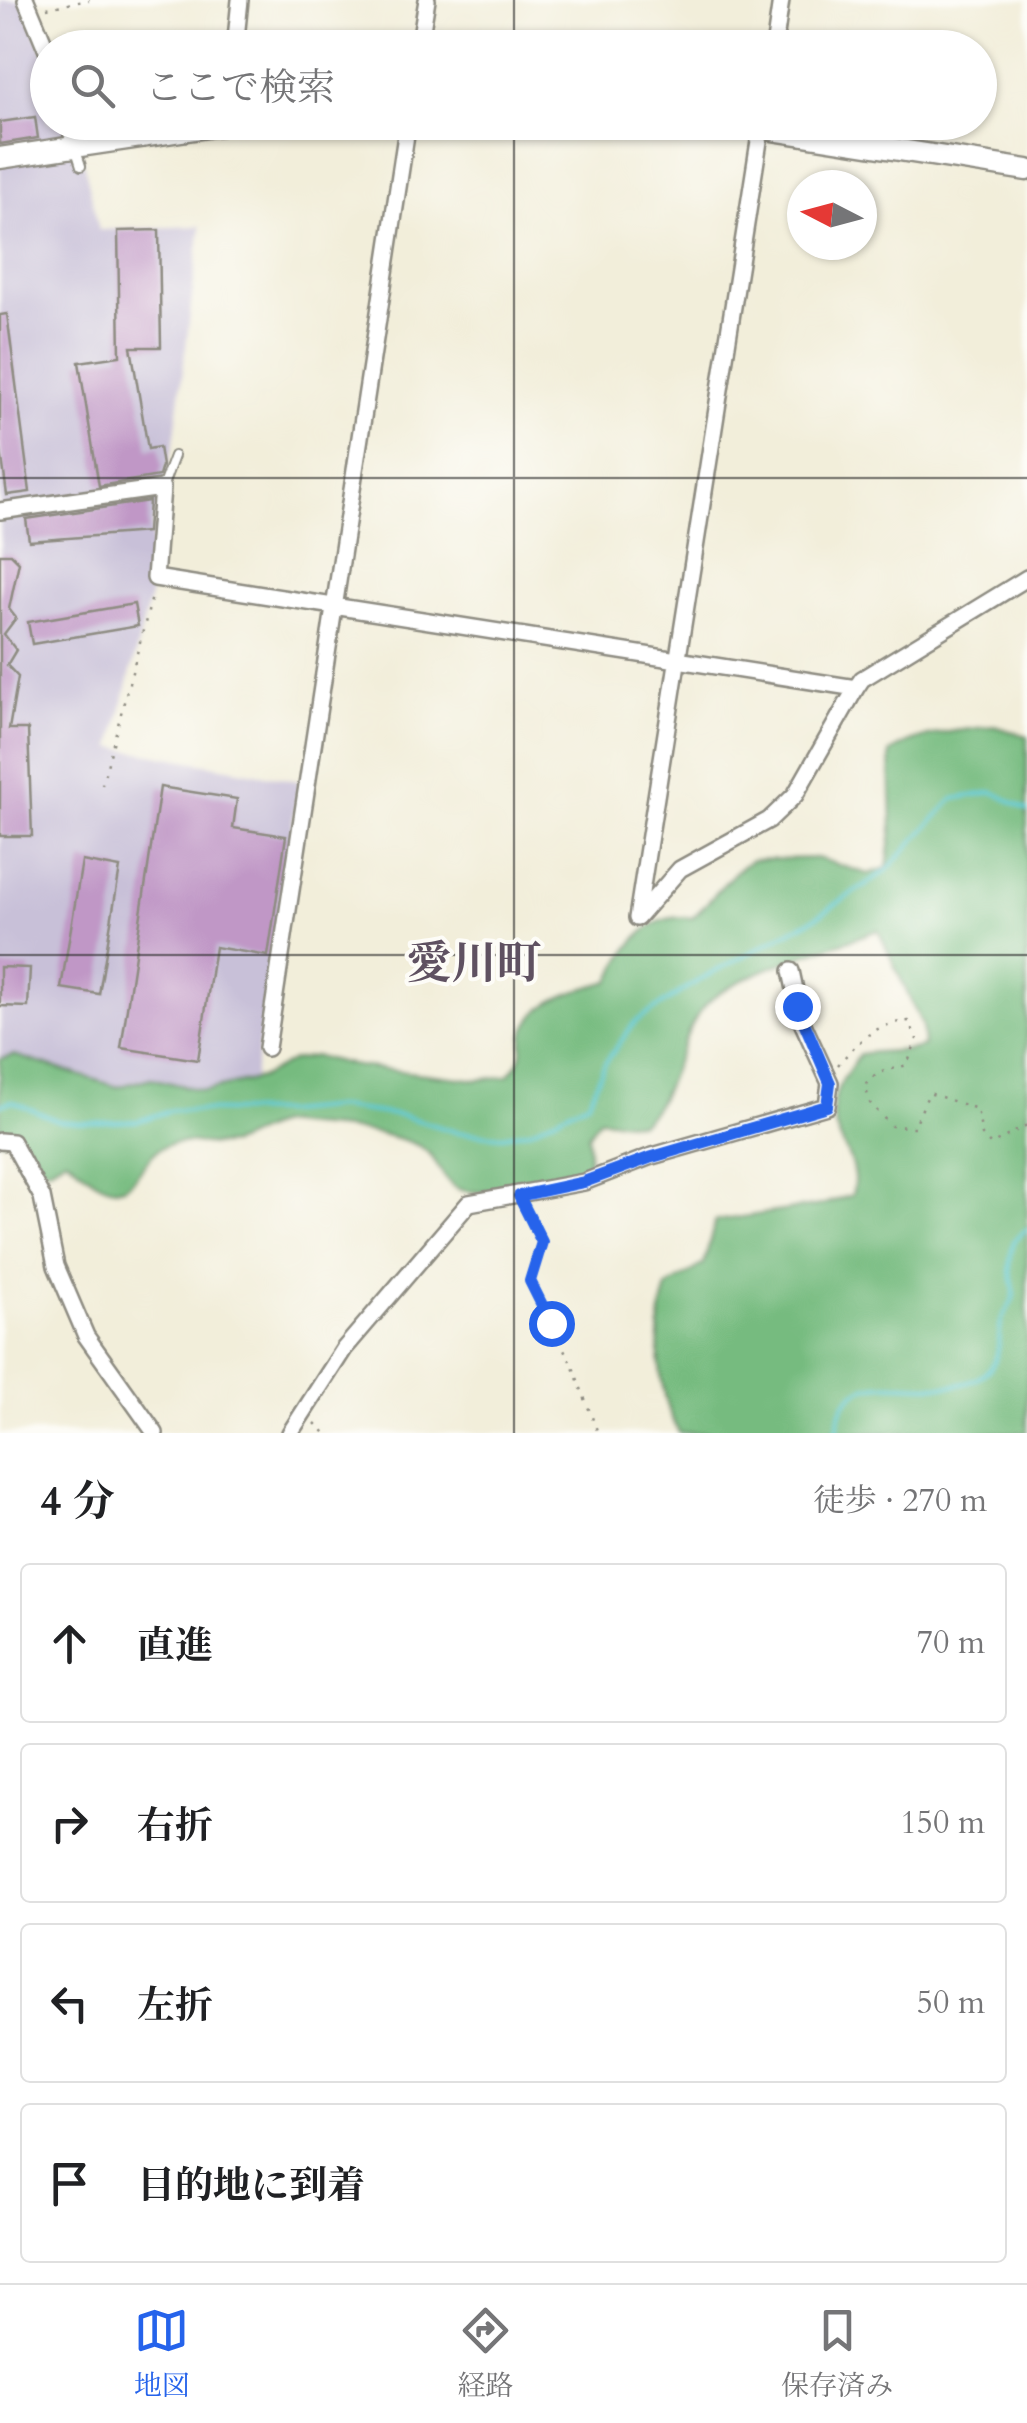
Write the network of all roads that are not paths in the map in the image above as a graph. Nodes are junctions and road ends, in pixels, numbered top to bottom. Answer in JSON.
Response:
{"nodes":[{"id":1,"x":240,"y":0,"type":"edge"},
{"id":2,"x":427,"y":0,"type":"edge"},
{"id":3,"x":781,"y":0,"type":"edge"},
{"id":4,"x":29,"y":6,"type":"edge"},
{"id":5,"x":39,"y":30,"type":"edge"},
{"id":6,"x":237,"y":30,"type":"edge"},
{"id":7,"x":422,"y":30,"type":"edge"},
{"id":8,"x":777,"y":30,"type":"edge"},
{"id":9,"x":73,"y":140,"type":"edge"},
{"id":10,"x":157,"y":140,"type":"edge"},
{"id":11,"x":405,"y":140,"type":"edge"},
{"id":12,"x":760,"y":140,"type":"edge"},
{"id":13,"x":846,"y":140,"type":"edge"},
{"id":14,"x":78,"y":157,"type":"junction"},
{"id":15,"x":0,"y":158,"type":"edge"},
{"id":16,"x":1027,"y":170,"type":"edge"},
{"id":17,"x":174,"y":456,"type":"dead end"},
{"id":18,"x":162,"y":488,"type":"junction"},
{"id":19,"x":0,"y":511,"type":"edge"},
{"id":20,"x":1027,"y":578,"type":"edge"},
{"id":21,"x":334,"y":606,"type":"junction"},
{"id":22,"x":678,"y":659,"type":"junction"},
{"id":23,"x":856,"y":688,"type":"junction"},
{"id":24,"x":791,"y":971,"type":"dead end"},
{"id":25,"x":267,"y":1048,"type":"dead end"},
{"id":26,"x":0,"y":1142,"type":"edge"},
{"id":27,"x":155,"y":1433,"type":"edge"},
{"id":28,"x":290,"y":1433,"type":"edge"}],
"edges":[{"from":1,"to":6,"type":"street"},
{"from":2,"to":7,"type":"street"},
{"from":3,"to":8,"type":"street"},
{"from":4,"to":5,"type":"street"},
{"from":9,"to":14,"type":"street"},
{"from":10,"to":14,"type":"street"},
{"from":11,"to":21,"type":"street"},
{"from":12,"to":22,"type":"street"},
{"from":13,"to":16,"type":"street"},
{"from":14,"to":15,"type":"street"},
{"from":17,"to":18,"type":"lane"},
{"from":18,"to":19,"type":"street"},
{"from":18,"to":21,"type":"street"},
{"from":20,"to":23,"type":"street"},
{"from":21,"to":22,"type":"street"},
{"from":21,"to":25,"type":"street"},
{"from":22,"to":23,"type":"street"},
{"from":22,"to":23,"type":"street"},
{"from":24,"to":28,"type":"street"},
{"from":26,"to":27,"type":"street"}]}
